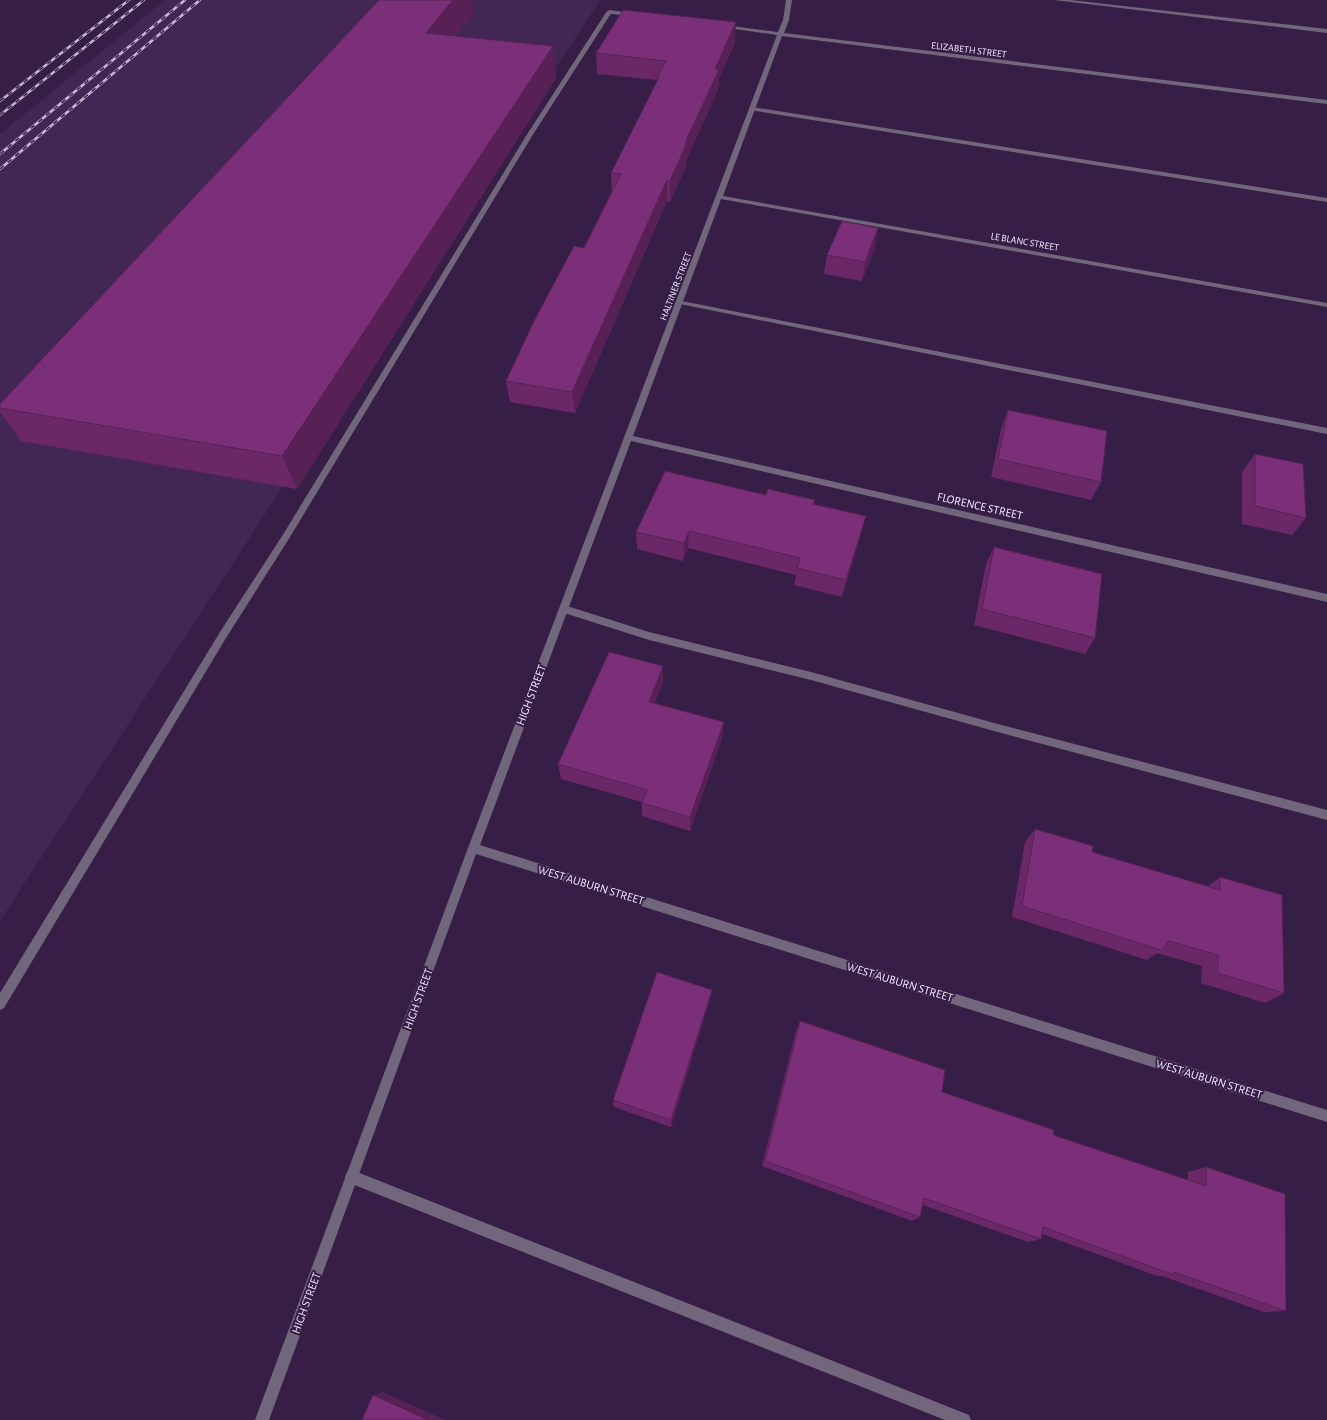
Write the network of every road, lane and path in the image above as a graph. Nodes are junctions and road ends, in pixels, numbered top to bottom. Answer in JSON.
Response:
{"nodes":[{"id":1,"x":789,"y":0,"type":"edge"},
{"id":2,"x":1057,"y":0,"type":"edge"},
{"id":3,"x":640,"y":16,"type":"edge"},
{"id":4,"x":718,"y":27,"type":"edge"},
{"id":5,"x":1327,"y":31,"type":"edge"},
{"id":6,"x":780,"y":35,"type":"junction"},
{"id":7,"x":1327,"y":102,"type":"edge"},
{"id":8,"x":752,"y":109,"type":"junction"},
{"id":9,"x":719,"y":197,"type":"junction"},
{"id":10,"x":1327,"y":200,"type":"edge"},
{"id":11,"x":680,"y":302,"type":"junction"},
{"id":12,"x":1327,"y":305,"type":"edge"},
{"id":13,"x":1327,"y":431,"type":"edge"},
{"id":14,"x":628,"y":438,"type":"junction"},
{"id":15,"x":575,"y":578,"type":"joint"},
{"id":16,"x":1327,"y":598,"type":"edge"},
{"id":17,"x":564,"y":609,"type":"junction"},
{"id":18,"x":1327,"y":815,"type":"edge"},
{"id":19,"x":474,"y":848,"type":"junction"},
{"id":20,"x":0,"y":1004,"type":"edge"},
{"id":21,"x":1327,"y":1116,"type":"edge"},
{"id":22,"x":352,"y":1177,"type":"junction"},
{"id":23,"x":262,"y":1420,"type":"edge"},
{"id":24,"x":964,"y":1420,"type":"edge"}],
"edges":[{"from":1,"to":6,"type":"street","name":"HALTINER STREET"},
{"from":2,"to":5,"type":"street"},
{"from":3,"to":20,"type":"street"},
{"from":4,"to":6,"type":"street","name":"ELIZABETH STREET"},
{"from":6,"to":7,"type":"street","name":"ELIZABETH STREET"},
{"from":6,"to":8,"type":"street","name":"HALTINER STREET"},
{"from":8,"to":9,"type":"street","name":"HALTINER STREET"},
{"from":8,"to":10,"type":"street"},
{"from":9,"to":11,"type":"street","name":"HALTINER STREET"},
{"from":9,"to":12,"type":"street","name":"LE BLANC STREET"},
{"from":11,"to":13,"type":"street"},
{"from":11,"to":14,"type":"street","name":"HALTINER STREET"},
{"from":14,"to":15,"type":"street","name":"HALTINER STREET"},
{"from":14,"to":16,"type":"street","name":"FLORENCE STREET"},
{"from":15,"to":17,"type":"street","name":"HIGH STREET"},
{"from":17,"to":18,"type":"street"},
{"from":17,"to":19,"type":"street","name":"HIGH STREET"},
{"from":19,"to":21,"type":"street","name":"WEST AUBURN STREET"},
{"from":19,"to":22,"type":"street","name":"HIGH STREET"},
{"from":22,"to":23,"type":"street","name":"HIGH STREET"},
{"from":22,"to":24,"type":"street"}]}
